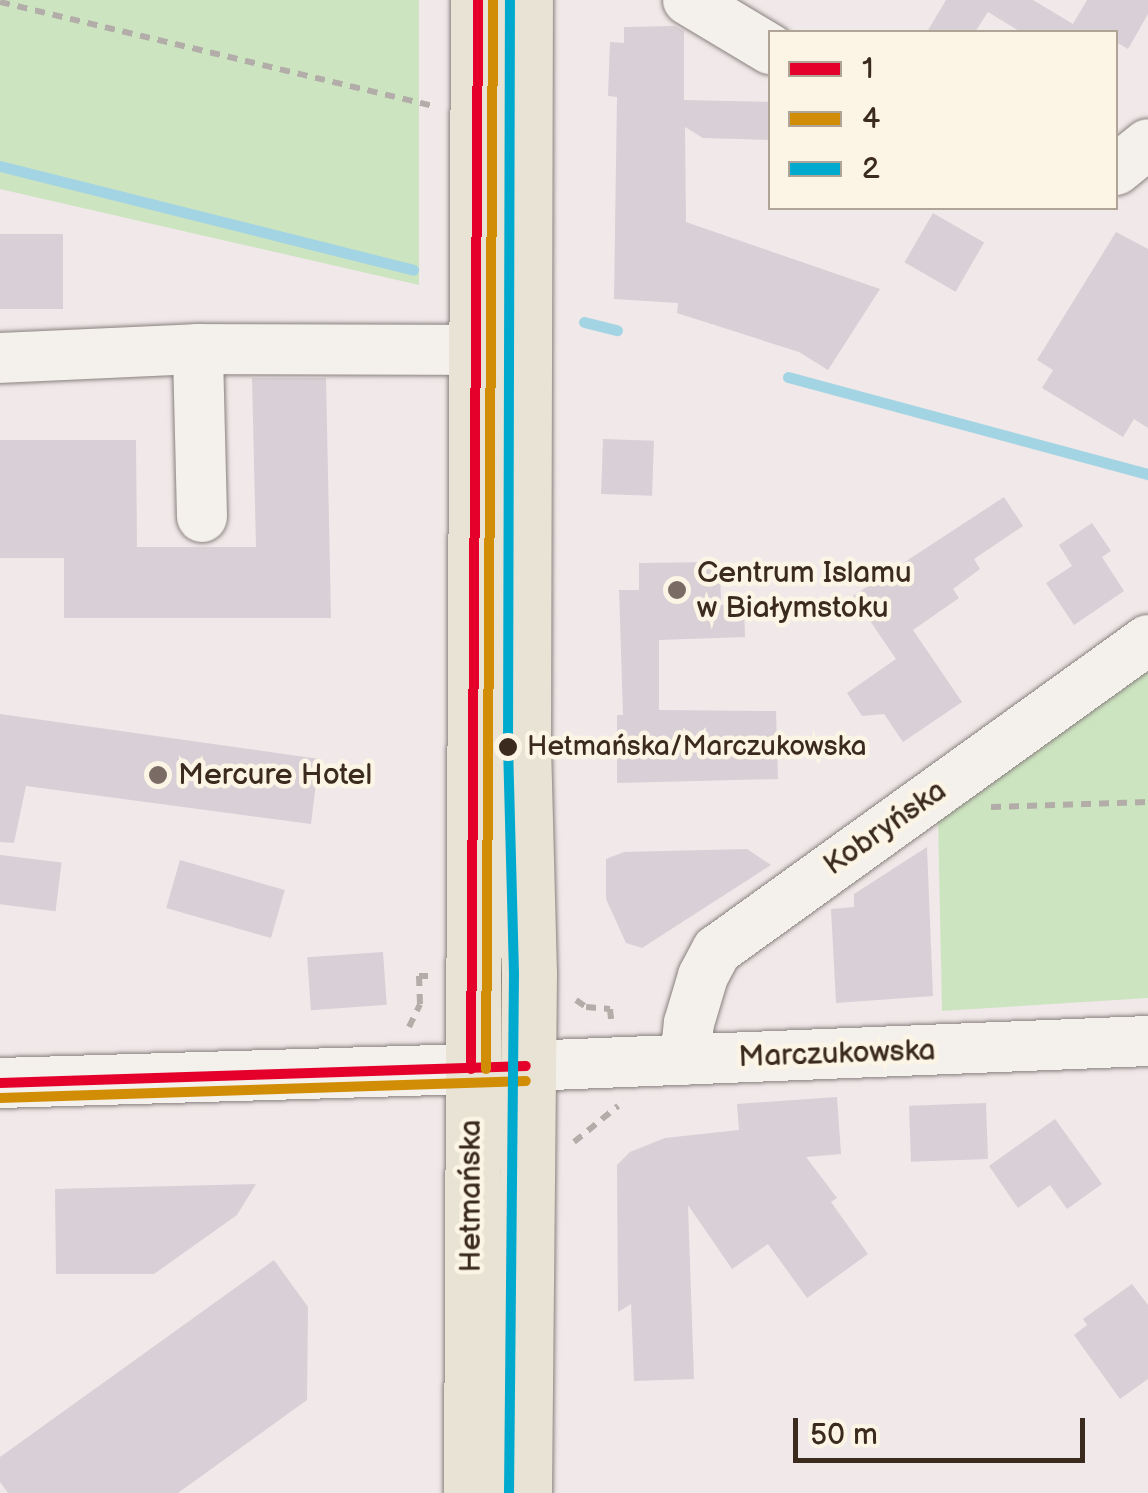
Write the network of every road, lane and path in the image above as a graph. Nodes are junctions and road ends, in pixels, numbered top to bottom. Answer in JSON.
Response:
{"nodes":[{"id":1,"x":478,"y":0,"type":"edge"},
{"id":2,"x":525,"y":0,"type":"edge"},
{"id":3,"x":688,"y":0,"type":"edge"},
{"id":4,"x":0,"y":2,"type":"edge"},
{"id":5,"x":768,"y":48,"type":"edge"},
{"id":6,"x":478,"y":109,"type":"junction"},
{"id":7,"x":1148,"y":144,"type":"edge"},
{"id":8,"x":1118,"y":168,"type":"edge"},
{"id":9,"x":198,"y":349,"type":"junction"},
{"id":10,"x":478,"y":350,"type":"junction"},
{"id":11,"x":0,"y":358,"type":"edge"},
{"id":12,"x":202,"y":517,"type":"dead end"},
{"id":13,"x":1148,"y":640,"type":"edge"},
{"id":14,"x":939,"y":790,"type":"junction"},
{"id":15,"x":1148,"y":802,"type":"edge"},
{"id":16,"x":471,"y":844,"type":"junction"},
{"id":17,"x":526,"y":846,"type":"junction"},
{"id":18,"x":419,"y":976,"type":"dead end"},
{"id":19,"x":397,"y":1035,"type":"dead end"},
{"id":20,"x":1148,"y":1041,"type":"edge"},
{"id":21,"x":685,"y":1060,"type":"junction"},
{"id":22,"x":526,"y":1066,"type":"junction"},
{"id":23,"x":471,"y":1069,"type":"junction"},
{"id":24,"x":0,"y":1083,"type":"edge"},
{"id":25,"x":526,"y":1284,"type":"junction"},
{"id":26,"x":472,"y":1285,"type":"junction"},
{"id":27,"x":471,"y":1493,"type":"edge"},
{"id":28,"x":524,"y":1493,"type":"edge"}],
"edges":[{"from":1,"to":6,"type":"main road","name":"Hetmańska"},
{"from":2,"to":17,"type":"main road","name":"Hetmańska"},
{"from":3,"to":5,"type":"street"},
{"from":4,"to":6,"type":"path"},
{"from":6,"to":10,"type":"main road","name":"Hetmańska"},
{"from":7,"to":8,"type":"street"},
{"from":9,"to":10,"type":"street"},
{"from":9,"to":11,"type":"street"},
{"from":9,"to":12,"type":"street"},
{"from":10,"to":16,"type":"main road","name":"Hetmańska"},
{"from":13,"to":14,"type":"street","name":"Kobryńska"},
{"from":14,"to":15,"type":"path"},
{"from":14,"to":21,"type":"street","name":"Kobryńska"},
{"from":16,"to":17,"type":"main road"},
{"from":16,"to":23,"type":"main road","name":"Hetmańska"},
{"from":17,"to":22,"type":"main road","name":"Hetmańska"},
{"from":18,"to":19,"type":"path"},
{"from":20,"to":21,"type":"street","name":"Marczukowska"},
{"from":21,"to":22,"type":"street","name":"Marczukowska"},
{"from":22,"to":23,"type":"main road"},
{"from":22,"to":25,"type":"main road","name":"Hetmańska"},
{"from":23,"to":24,"type":"street"},
{"from":23,"to":26,"type":"main road","name":"Hetmańska"},
{"from":25,"to":26,"type":"main road"},
{"from":25,"to":28,"type":"main road","name":"Hetmańska"},
{"from":26,"to":27,"type":"main road","name":"Hetmańska"}]}
